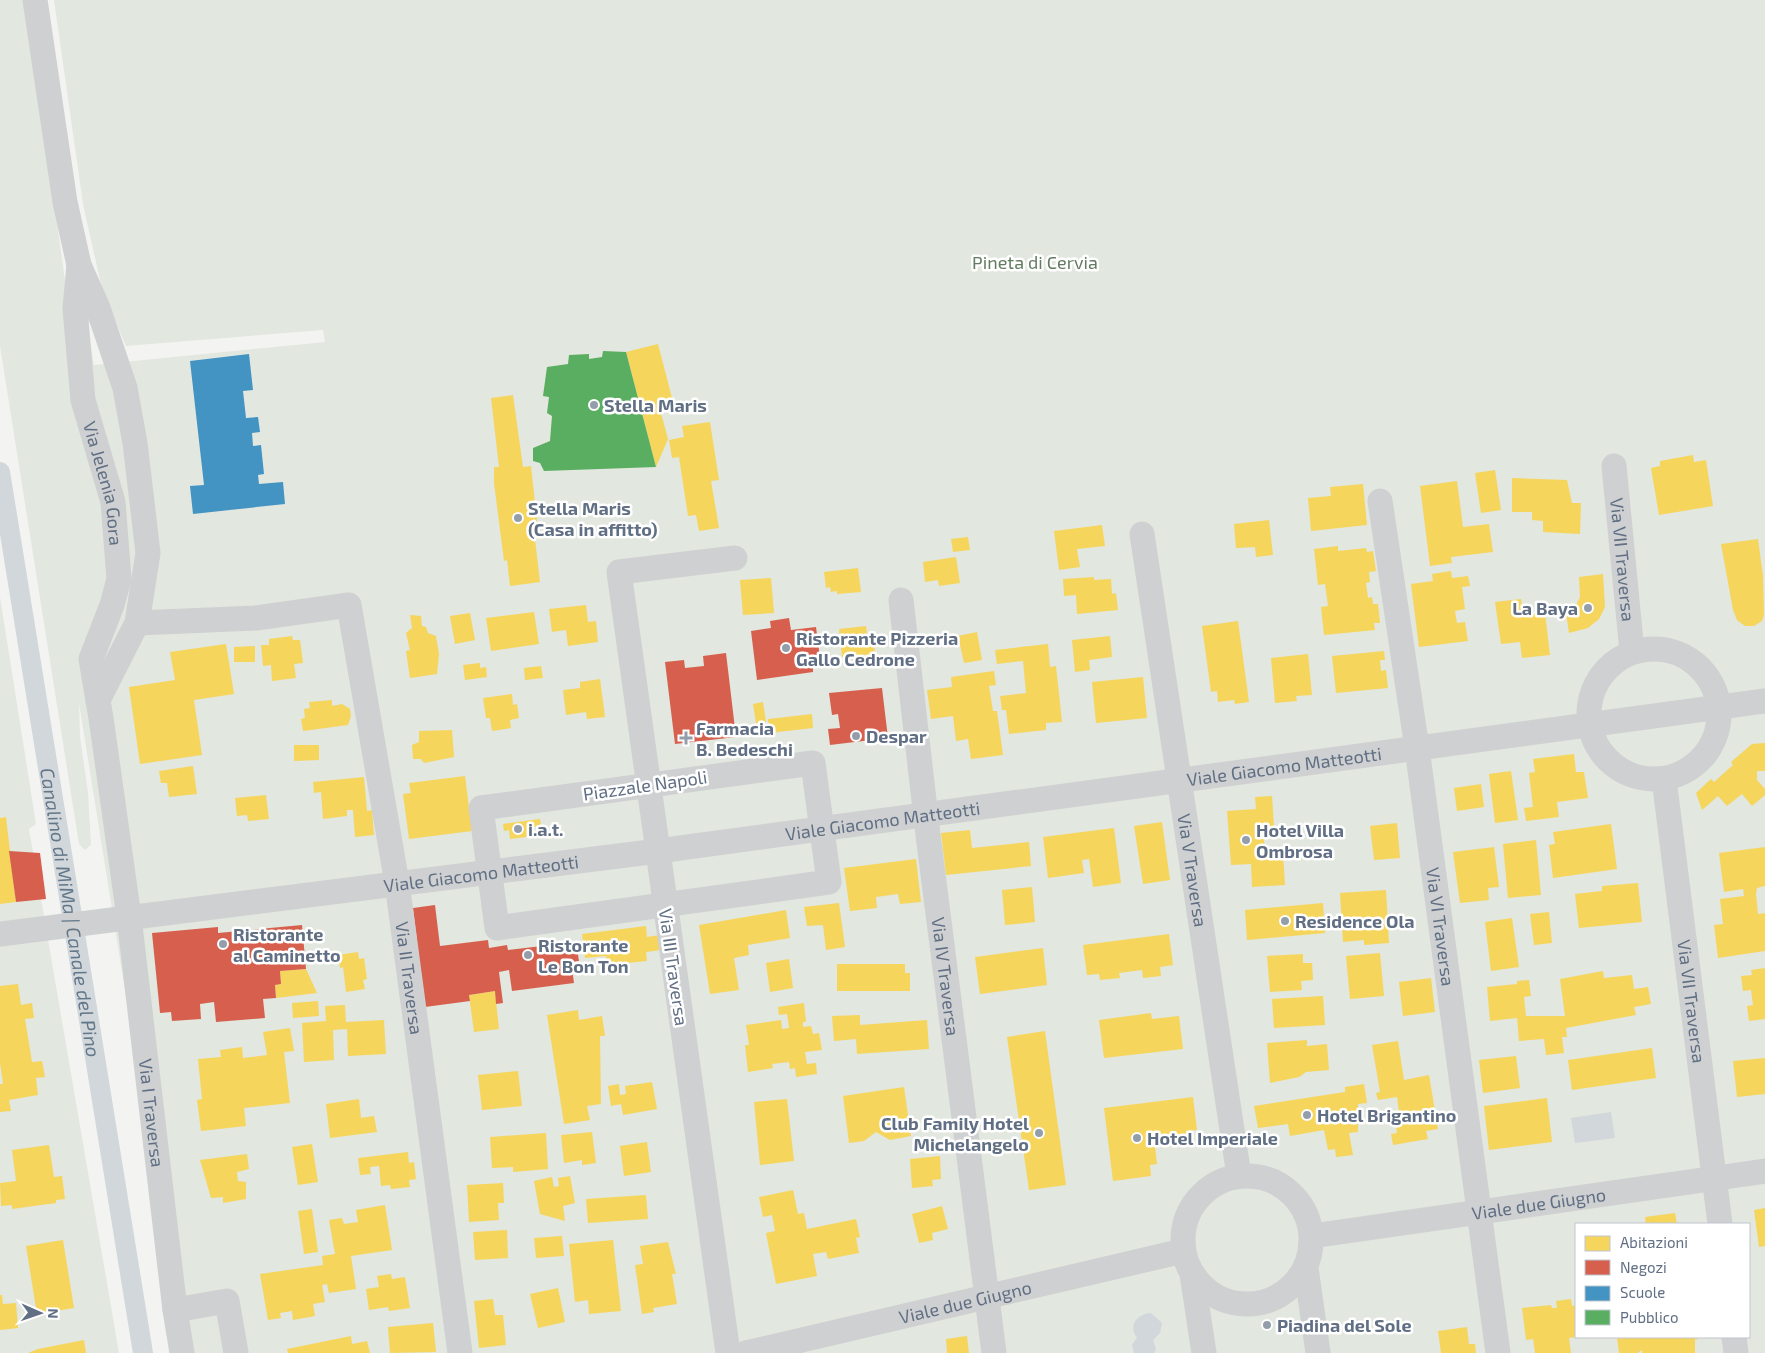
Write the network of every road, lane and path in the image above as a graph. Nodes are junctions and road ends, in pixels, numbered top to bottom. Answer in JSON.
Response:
{"nodes":[{"id":1,"x":38,"y":7,"type":"edge"},
{"id":2,"x":80,"y":265,"type":"junction"},
{"id":3,"x":1614,"y":466,"type":"dead end"},
{"id":4,"x":1380,"y":501,"type":"dead end"},
{"id":5,"x":1142,"y":534,"type":"dead end"},
{"id":6,"x":735,"y":558,"type":"dead end"},
{"id":7,"x":901,"y":600,"type":"dead end"},
{"id":8,"x":137,"y":624,"type":"junction"},
{"id":9,"x":1632,"y":652,"type":"junction"},
{"id":10,"x":98,"y":700,"type":"junction"},
{"id":11,"x":1765,"y":701,"type":"edge"},
{"id":12,"x":1719,"y":707,"type":"junction"},
{"id":13,"x":1589,"y":725,"type":"junction"},
{"id":14,"x":1417,"y":748,"type":"junction"},
{"id":15,"x":1664,"y":779,"type":"junction"},
{"id":16,"x":1178,"y":781,"type":"junction"},
{"id":17,"x":648,"y":785,"type":"junction"},
{"id":18,"x":926,"y":815,"type":"junction"},
{"id":19,"x":822,"y":828,"type":"junction"},
{"id":20,"x":658,"y":851,"type":"junction"},
{"id":21,"x":490,"y":872,"type":"junction"},
{"id":22,"x":397,"y":882,"type":"junction"},
{"id":23,"x":665,"y":905,"type":"junction"},
{"id":24,"x":129,"y":917,"type":"junction"},
{"id":25,"x":0,"y":934,"type":"edge"},
{"id":26,"x":1765,"y":1171,"type":"edge"},
{"id":27,"x":1239,"y":1176,"type":"junction"},
{"id":28,"x":1714,"y":1178,"type":"junction"},
{"id":29,"x":1480,"y":1213,"type":"junction"},
{"id":30,"x":1720,"y":1223,"type":"edge"},
{"id":31,"x":1312,"y":1236,"type":"junction"},
{"id":32,"x":1188,"y":1263,"type":"junction"},
{"id":33,"x":1306,"y":1268,"type":"junction"},
{"id":34,"x":987,"y":1296,"type":"junction"},
{"id":35,"x":175,"y":1310,"type":"junction"},
{"id":36,"x":1734,"y":1338,"type":"edge"},
{"id":37,"x":182,"y":1353,"type":"edge"},
{"id":38,"x":236,"y":1353,"type":"edge"},
{"id":39,"x":460,"y":1353,"type":"edge"},
{"id":40,"x":728,"y":1353,"type":"edge"},
{"id":41,"x":746,"y":1353,"type":"edge"},
{"id":42,"x":994,"y":1353,"type":"edge"},
{"id":43,"x":1204,"y":1353,"type":"edge"},
{"id":44,"x":1318,"y":1353,"type":"edge"},
{"id":45,"x":1498,"y":1353,"type":"edge"},
{"id":46,"x":1736,"y":1353,"type":"edge"}],
"edges":[{"from":1,"to":2,"type":"street","name":"Via Jelenia Gora"},
{"from":2,"to":8,"type":"street","name":"Via Jelenia Gora"},
{"from":2,"to":10,"type":"street","name":"Via Jelenia Gora"},
{"from":3,"to":9,"type":"street","name":"Via VII Traversa"},
{"from":4,"to":14,"type":"street","name":"Via VI Traversa"},
{"from":5,"to":16,"type":"street","name":"Via V Traversa"},
{"from":6,"to":17,"type":"street","name":"Via III Traversa"},
{"from":7,"to":18,"type":"street","name":"Via IV Traversa"},
{"from":8,"to":10,"type":"street","name":"Via Jelenia Gora"},
{"from":8,"to":22,"type":"street","name":"Via II Traversa"},
{"from":9,"to":12,"type":"street"},
{"from":9,"to":13,"type":"street"},
{"from":10,"to":24,"type":"street","name":"Via Jelenia Gora"},
{"from":11,"to":12,"type":"street","name":"Viale Giacomo Matteotti"},
{"from":12,"to":13,"type":"street","name":"Viale Giacomo Matteotti"},
{"from":12,"to":15,"type":"street"},
{"from":13,"to":14,"type":"street","name":"Viale Giacomo Matteotti"},
{"from":13,"to":15,"type":"street"},
{"from":14,"to":16,"type":"street","name":"Viale Giacomo Matteotti"},
{"from":14,"to":29,"type":"street","name":"Via VI Traversa"},
{"from":15,"to":28,"type":"street","name":"Via VII Traversa"},
{"from":16,"to":18,"type":"street","name":"Viale Giacomo Matteotti"},
{"from":16,"to":27,"type":"street","name":"Via V Traversa"},
{"from":17,"to":19,"type":"street","name":"Piazzale Napoli"},
{"from":17,"to":20,"type":"street","name":"Via III Traversa"},
{"from":17,"to":21,"type":"street","name":"Piazzale Napoli"},
{"from":18,"to":19,"type":"street","name":"Viale Giacomo Matteotti"},
{"from":18,"to":34,"type":"street","name":"Via IV Traversa"},
{"from":19,"to":20,"type":"street","name":"Viale Giacomo Matteotti"},
{"from":19,"to":23,"type":"street","name":"Piazzale Napoli"},
{"from":20,"to":21,"type":"street","name":"Viale Giacomo Matteotti"},
{"from":20,"to":23,"type":"street","name":"Via III Traversa"},
{"from":21,"to":22,"type":"street","name":"Viale Giacomo Matteotti"},
{"from":21,"to":23,"type":"street","name":"Piazzale Napoli"},
{"from":22,"to":24,"type":"street","name":"Viale Giacomo Matteotti"},
{"from":22,"to":39,"type":"street","name":"Via II Traversa"},
{"from":23,"to":40,"type":"street","name":"Via III Traversa"},
{"from":24,"to":25,"type":"street","name":"Viale Giacomo Matteotti"},
{"from":24,"to":35,"type":"street","name":"Via I Traversa"},
{"from":26,"to":28,"type":"street","name":"Viale due Giugno"},
{"from":27,"to":31,"type":"street"},
{"from":27,"to":32,"type":"street"},
{"from":28,"to":29,"type":"street","name":"Viale due Giugno"},
{"from":28,"to":30,"type":"street","name":"Via VII Traversa"},
{"from":29,"to":31,"type":"street","name":"Viale due Giugno"},
{"from":29,"to":45,"type":"street","name":"Via VI Traversa"},
{"from":31,"to":33,"type":"street"},
{"from":32,"to":33,"type":"street"},
{"from":32,"to":34,"type":"street","name":"Viale due Giugno"},
{"from":32,"to":43,"type":"street"},
{"from":33,"to":44,"type":"street"},
{"from":34,"to":41,"type":"street","name":"Viale due Giugno"},
{"from":34,"to":42,"type":"street","name":"Via IV Traversa"},
{"from":35,"to":37,"type":"street","name":"Via I Traversa"},
{"from":35,"to":38,"type":"street"},
{"from":36,"to":46,"type":"street"}]}
